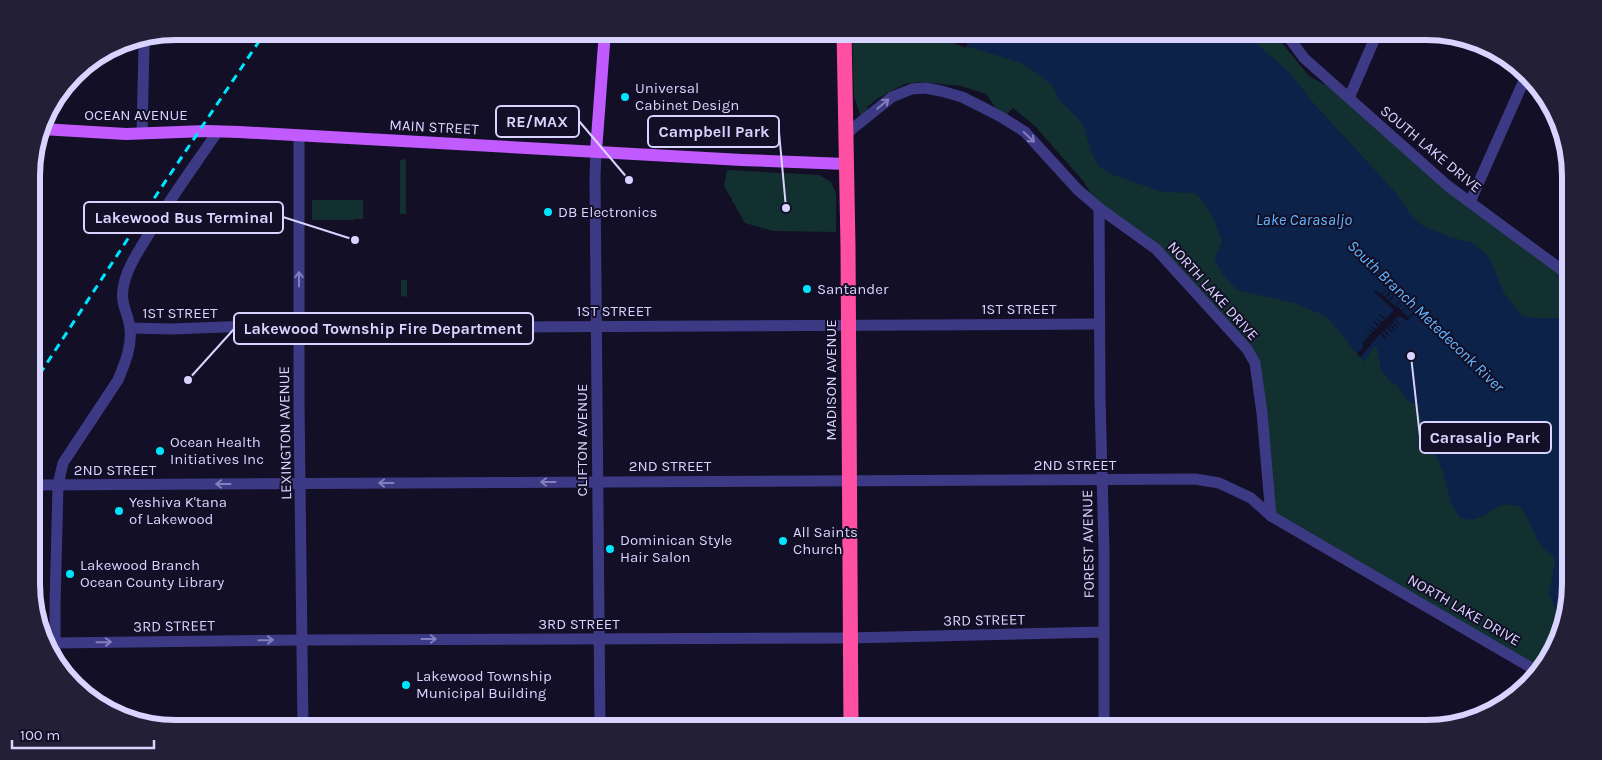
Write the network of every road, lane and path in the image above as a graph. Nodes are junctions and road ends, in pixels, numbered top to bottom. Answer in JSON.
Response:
{"nodes":[{"id":1,"x":604,"y":40,"type":"edge"},
{"id":2,"x":844,"y":40,"type":"edge"},
{"id":3,"x":1291,"y":40,"type":"edge"},
{"id":4,"x":1374,"y":40,"type":"edge"},
{"id":5,"x":145,"y":44,"type":"edge"},
{"id":6,"x":1524,"y":82,"type":"edge"},
{"id":7,"x":1349,"y":98,"type":"junction"},
{"id":8,"x":48,"y":129,"type":"edge"},
{"id":9,"x":200,"y":131,"type":"joint"},
{"id":10,"x":218,"y":131,"type":"junction"},
{"id":11,"x":142,"y":134,"type":"junction"},
{"id":12,"x":299,"y":136,"type":"junction"},
{"id":13,"x":846,"y":136,"type":"junction"},
{"id":14,"x":596,"y":151,"type":"junction"},
{"id":15,"x":846,"y":164,"type":"junction"},
{"id":16,"x":1470,"y":202,"type":"junction"},
{"id":17,"x":1099,"y":208,"type":"junction"},
{"id":18,"x":1562,"y":270,"type":"edge"},
{"id":19,"x":1099,"y":324,"type":"junction"},
{"id":20,"x":849,"y":325,"type":"junction"},
{"id":21,"x":596,"y":326,"type":"junction"},
{"id":22,"x":130,"y":328,"type":"junction"},
{"id":23,"x":299,"y":328,"type":"junction"},
{"id":24,"x":1102,"y":480,"type":"junction"},
{"id":25,"x":597,"y":482,"type":"junction"},
{"id":26,"x":849,"y":482,"type":"junction"},
{"id":27,"x":300,"y":484,"type":"junction"},
{"id":28,"x":40,"y":485,"type":"edge"},
{"id":29,"x":58,"y":486,"type":"junction"},
{"id":30,"x":1271,"y":516,"type":"junction"},
{"id":31,"x":1104,"y":632,"type":"junction"},
{"id":32,"x":850,"y":638,"type":"junction"},
{"id":33,"x":599,"y":639,"type":"junction"},
{"id":34,"x":302,"y":640,"type":"junction"},
{"id":35,"x":55,"y":643,"type":"joint"},
{"id":36,"x":1532,"y":668,"type":"edge"},
{"id":37,"x":302,"y":720,"type":"edge"},
{"id":38,"x":600,"y":720,"type":"edge"},
{"id":39,"x":851,"y":720,"type":"edge"},
{"id":40,"x":1104,"y":720,"type":"edge"}],
"edges":[{"from":1,"to":14,"type":"main road"},
{"from":2,"to":13,"type":"highway","name":"MADISON AVENUE"},
{"from":3,"to":7,"type":"street","name":"SOUTH LAKE DRIVE"},
{"from":4,"to":7,"type":"street"},
{"from":5,"to":11,"type":"street"},
{"from":6,"to":16,"type":"street"},
{"from":7,"to":16,"type":"street","name":"SOUTH LAKE DRIVE"},
{"from":8,"to":11,"type":"main road","name":"OCEAN AVENUE"},
{"from":9,"to":10,"type":"main road","name":"MAIN STREET"},
{"from":9,"to":11,"type":"main road","name":"OCEAN AVENUE"},
{"from":10,"to":12,"type":"main road","name":"MAIN STREET"},
{"from":10,"to":22,"type":"street"},
{"from":12,"to":14,"type":"main road","name":"MAIN STREET"},
{"from":23,"to":12,"type":"street","name":"LEXINGTON AVENUE","one_way":true},
{"from":13,"to":15,"type":"highway","name":"MADISON AVENUE"},
{"from":13,"to":17,"type":"street","name":"NORTH LAKE DRIVE","one_way":true},
{"from":14,"to":15,"type":"main road","name":"MAIN STREET"},
{"from":14,"to":21,"type":"street","name":"CLIFTON AVENUE"},
{"from":15,"to":20,"type":"highway","name":"MADISON AVENUE"},
{"from":16,"to":18,"type":"street","name":"SOUTH LAKE DRIVE"},
{"from":17,"to":19,"type":"street","name":"FOREST AVENUE"},
{"from":17,"to":30,"type":"street","name":"NORTH LAKE DRIVE"},
{"from":19,"to":20,"type":"street","name":"1ST STREET"},
{"from":19,"to":24,"type":"street","name":"FOREST AVENUE"},
{"from":20,"to":21,"type":"street","name":"1ST STREET"},
{"from":20,"to":26,"type":"highway","name":"MADISON AVENUE"},
{"from":21,"to":23,"type":"street","name":"1ST STREET"},
{"from":21,"to":25,"type":"street","name":"CLIFTON AVENUE"},
{"from":22,"to":23,"type":"street","name":"1ST STREET"},
{"from":22,"to":29,"type":"street"},
{"from":23,"to":27,"type":"street","name":"LEXINGTON AVENUE"},
{"from":24,"to":26,"type":"street","name":"2ND STREET"},
{"from":24,"to":30,"type":"street","name":"2ND STREET"},
{"from":24,"to":31,"type":"street","name":"FOREST AVENUE"},
{"from":25,"to":26,"type":"street","name":"2ND STREET"},
{"from":25,"to":27,"type":"street","name":"2ND STREET","one_way":true},
{"from":25,"to":33,"type":"street","name":"CLIFTON AVENUE"},
{"from":26,"to":32,"type":"highway","name":"MADISON AVENUE"},
{"from":27,"to":29,"type":"street","name":"2ND STREET","one_way":true},
{"from":27,"to":34,"type":"street","name":"LEXINGTON AVENUE"},
{"from":28,"to":29,"type":"street","name":"2ND STREET"},
{"from":29,"to":35,"type":"street"},
{"from":30,"to":36,"type":"street","name":"NORTH LAKE DRIVE"},
{"from":31,"to":32,"type":"street","name":"3RD STREET"},
{"from":31,"to":40,"type":"street","name":"FOREST AVENUE"},
{"from":32,"to":33,"type":"street","name":"3RD STREET"},
{"from":32,"to":39,"type":"highway","name":"MADISON AVENUE"},
{"from":34,"to":33,"type":"street","name":"3RD STREET","one_way":true},
{"from":33,"to":38,"type":"street","name":"CLIFTON AVENUE"},
{"from":35,"to":34,"type":"street","name":"3RD STREET","one_way":true},
{"from":34,"to":37,"type":"street","name":"LEXINGTON AVENUE"}]}
